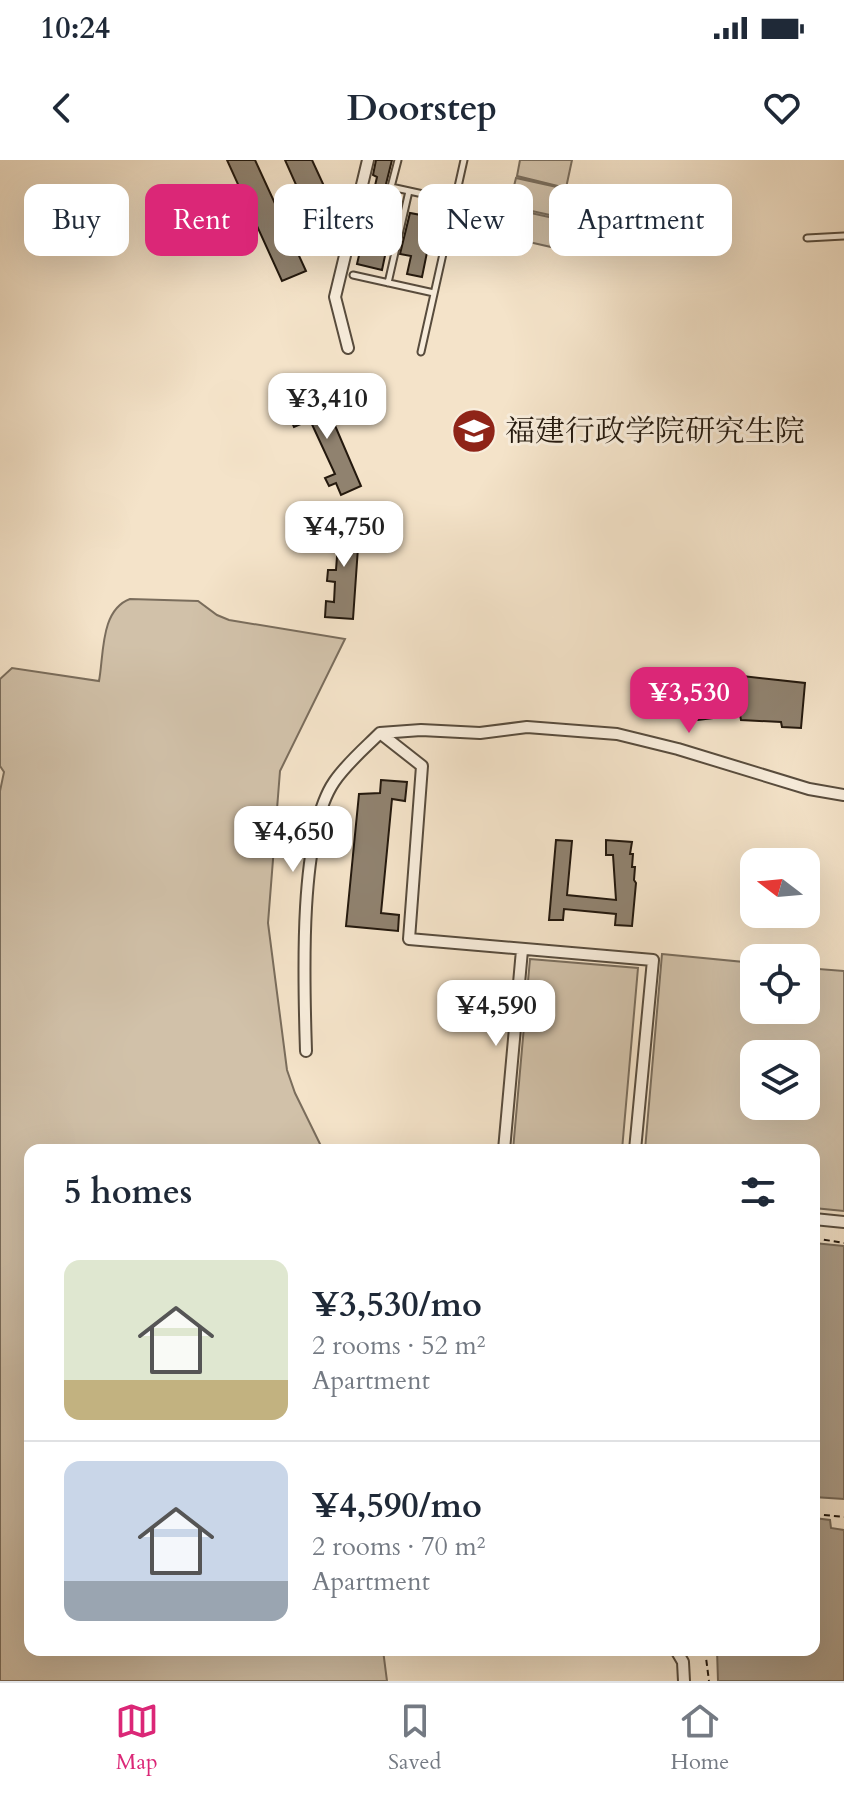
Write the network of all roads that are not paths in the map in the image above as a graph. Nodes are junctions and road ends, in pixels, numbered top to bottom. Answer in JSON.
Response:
{"nodes":[{"id":1,"x":368,"y":160,"type":"edge"},
{"id":2,"x":398,"y":160,"type":"edge"},
{"id":3,"x":464,"y":160,"type":"edge"},
{"id":4,"x":459,"y":184,"type":"edge"},
{"id":5,"x":409,"y":191,"type":"junction"},
{"id":6,"x":418,"y":193,"type":"edge"},
{"id":7,"x":844,"y":236,"type":"edge"},
{"id":8,"x":807,"y":238,"type":"dead end"},
{"id":9,"x":442,"y":256,"type":"edge"},
{"id":10,"x":353,"y":275,"type":"dead end"},
{"id":11,"x":388,"y":283,"type":"junction"},
{"id":12,"x":434,"y":293,"type":"junction"},
{"id":13,"x":348,"y":348,"type":"dead end"},
{"id":14,"x":421,"y":352,"type":"dead end"},
{"id":15,"x":380,"y":733,"type":"junction"},
{"id":16,"x":844,"y":795,"type":"edge"},
{"id":17,"x":522,"y":950,"type":"junction"},
{"id":18,"x":306,"y":1051,"type":"dead end"},
{"id":19,"x":505,"y":1144,"type":"edge"},
{"id":20,"x":636,"y":1144,"type":"edge"},
{"id":21,"x":820,"y":1220,"type":"edge"},
{"id":22,"x":844,"y":1222,"type":"edge"},
{"id":23,"x":680,"y":1656,"type":"edge"},
{"id":24,"x":684,"y":1681,"type":"edge"}],
"edges":[{"from":1,"to":13,"type":"street"},
{"from":2,"to":5,"type":"lane"},
{"from":3,"to":4,"type":"lane"},
{"from":5,"to":6,"type":"lane"},
{"from":5,"to":11,"type":"lane"},
{"from":7,"to":8,"type":"lane"},
{"from":9,"to":12,"type":"lane"},
{"from":10,"to":11,"type":"lane"},
{"from":11,"to":12,"type":"lane"},
{"from":12,"to":14,"type":"lane"},
{"from":15,"to":16,"type":"street"},
{"from":15,"to":17,"type":"street"},
{"from":15,"to":18,"type":"street"},
{"from":17,"to":19,"type":"street"},
{"from":17,"to":20,"type":"street"},
{"from":21,"to":22,"type":"street"},
{"from":23,"to":24,"type":"street"}]}
